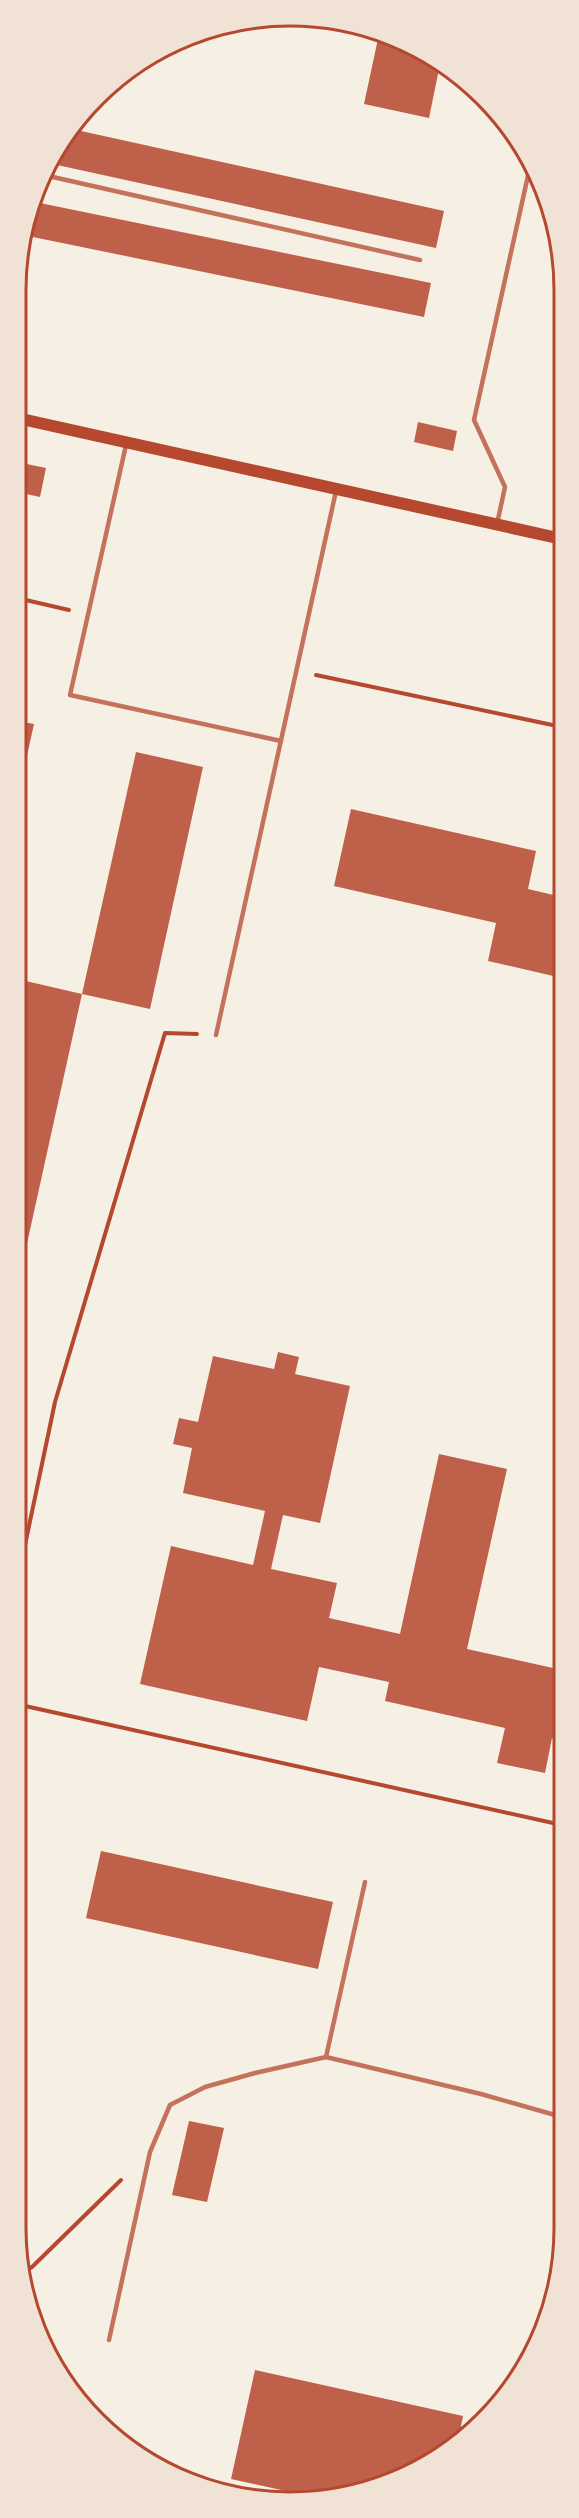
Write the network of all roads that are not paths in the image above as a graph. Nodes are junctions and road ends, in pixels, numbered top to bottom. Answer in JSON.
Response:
{"nodes":[{"id":1,"x":51,"y":177,"type":"edge"},
{"id":2,"x":528,"y":177,"type":"edge"},
{"id":3,"x":420,"y":260,"type":"dead end"},
{"id":4,"x":26,"y":420,"type":"edge"},
{"id":5,"x":126,"y":442,"type":"junction"},
{"id":6,"x":337,"y":488,"type":"junction"},
{"id":7,"x":497,"y":524,"type":"junction"},
{"id":8,"x":554,"y":537,"type":"edge"},
{"id":9,"x":281,"y":741,"type":"junction"},
{"id":10,"x":216,"y":1035,"type":"road end"},
{"id":11,"x":365,"y":1882,"type":"dead end"},
{"id":12,"x":326,"y":2057,"type":"junction"},
{"id":13,"x":554,"y":2115,"type":"edge"},
{"id":14,"x":109,"y":2340,"type":"dead end"}],
"edges":[{"from":1,"to":3,"type":"lane"},
{"from":2,"to":7,"type":"lane"},
{"from":4,"to":5,"type":"main road"},
{"from":5,"to":6,"type":"main road"},
{"from":5,"to":9,"type":"lane"},
{"from":6,"to":7,"type":"main road"},
{"from":6,"to":9,"type":"lane"},
{"from":7,"to":8,"type":"main road"},
{"from":9,"to":10,"type":"lane"},
{"from":11,"to":12,"type":"lane"},
{"from":12,"to":13,"type":"lane"},
{"from":12,"to":14,"type":"lane"}]}
